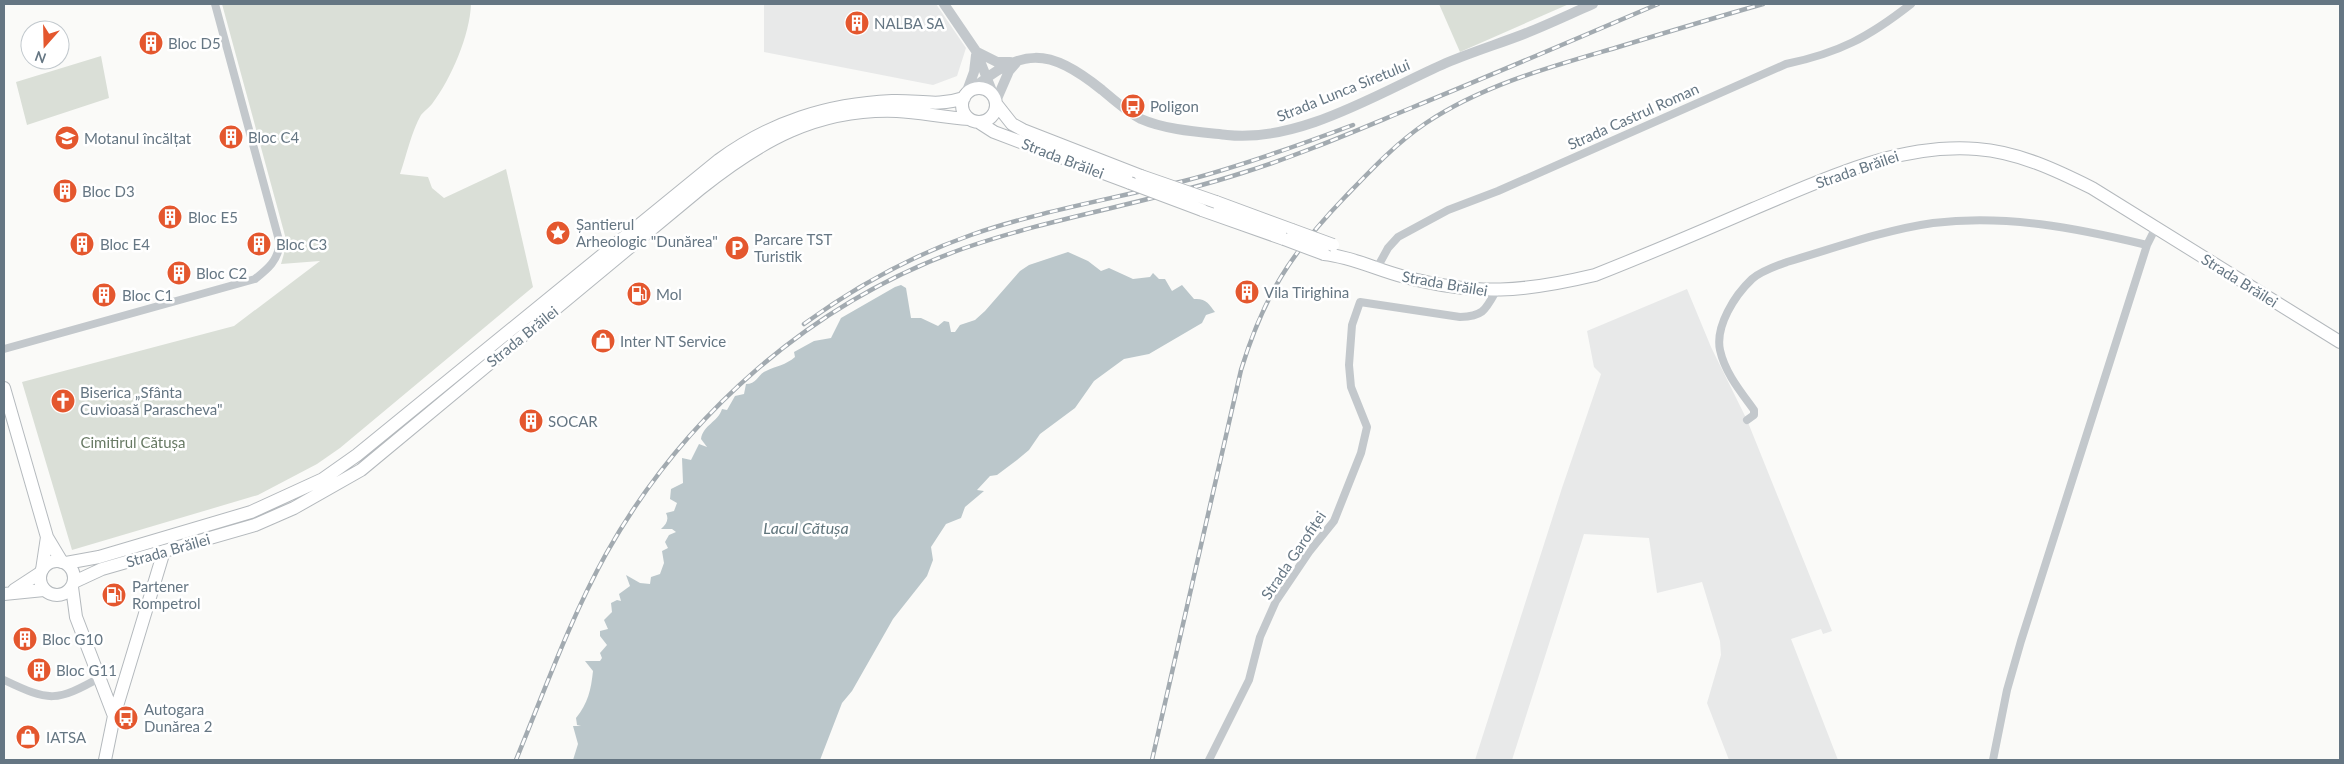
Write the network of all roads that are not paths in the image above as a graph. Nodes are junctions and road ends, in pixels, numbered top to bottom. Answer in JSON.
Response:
{"nodes":[{"id":1,"x":215,"y":4,"type":"edge"},
{"id":2,"x":944,"y":4,"type":"edge"},
{"id":3,"x":1593,"y":4,"type":"edge"},
{"id":4,"x":1911,"y":4,"type":"edge"},
{"id":5,"x":976,"y":51,"type":"junction"},
{"id":6,"x":1021,"y":59,"type":"junction"},
{"id":7,"x":987,"y":76,"type":"junction"},
{"id":8,"x":966,"y":95,"type":"junction"},
{"id":9,"x":996,"y":101,"type":"junction"},
{"id":10,"x":974,"y":121,"type":"junction"},
{"id":11,"x":2156,"y":227,"type":"junction"},
{"id":12,"x":1288,"y":235,"type":"junction"},
{"id":13,"x":2147,"y":244,"type":"junction"},
{"id":14,"x":1377,"y":268,"type":"junction"},
{"id":15,"x":1496,"y":291,"type":"junction"},
{"id":16,"x":2340,"y":342,"type":"edge"},
{"id":17,"x":4,"y":348,"type":"edge"},
{"id":18,"x":4,"y":388,"type":"edge"},
{"id":19,"x":1746,"y":420,"type":"dead end"},
{"id":20,"x":47,"y":537,"type":"junction"},
{"id":21,"x":164,"y":551,"type":"junction"},
{"id":22,"x":64,"y":562,"type":"junction"},
{"id":23,"x":41,"y":571,"type":"junction"},
{"id":24,"x":73,"y":585,"type":"junction"},
{"id":25,"x":8,"y":592,"type":"edge"},
{"id":26,"x":48,"y":592,"type":"junction"},
{"id":27,"x":76,"y":617,"type":"junction"},
{"id":28,"x":101,"y":677,"type":"junction"},
{"id":29,"x":4,"y":680,"type":"edge"},
{"id":30,"x":114,"y":716,"type":"junction"},
{"id":31,"x":105,"y":760,"type":"edge"},
{"id":32,"x":1210,"y":760,"type":"edge"},
{"id":33,"x":1993,"y":760,"type":"edge"}],
"edges":[{"from":1,"to":17,"type":"street"},
{"from":2,"to":5,"type":"street"},
{"from":3,"to":6,"type":"street","name":"Strada Lunca Siretului"},
{"from":4,"to":14,"type":"street","name":"Strada Castrul Roman"},
{"from":5,"to":6,"type":"street"},
{"from":5,"to":7,"type":"street"},
{"from":5,"to":8,"type":"street"},
{"from":6,"to":7,"type":"street","name":"Strada Lunca Siretului"},
{"from":6,"to":9,"type":"street"},
{"from":7,"to":8,"type":"street","name":"Strada Lunca Siretului"},
{"from":7,"to":9,"type":"street"},
{"from":8,"to":9,"type":"main road"},
{"from":8,"to":10,"type":"main road"},
{"from":8,"to":22,"type":"main road","name":"Strada Brăilei"},
{"from":9,"to":10,"type":"main road"},
{"from":9,"to":12,"type":"main road","name":"Strada Brăilei","bridge":true},
{"from":10,"to":12,"type":"main road","name":"Strada Brăilei","bridge":true},
{"from":10,"to":21,"type":"main road","name":"Strada Brăilei"},
{"from":11,"to":13,"type":"street"},
{"from":11,"to":15,"type":"main road","name":"Strada Brăilei"},
{"from":11,"to":16,"type":"main road","name":"Strada Brăilei"},
{"from":12,"to":14,"type":"main road","name":"Strada Brăilei","bridge":true},
{"from":13,"to":19,"type":"street"},
{"from":13,"to":33,"type":"street"},
{"from":14,"to":15,"type":"main road","name":"Strada Brăilei"},
{"from":15,"to":32,"type":"street","name":"Strada Garofiței"},
{"from":18,"to":20,"type":"main road"},
{"from":20,"to":22,"type":"main road"},
{"from":20,"to":23,"type":"main road"},
{"from":21,"to":24,"type":"main road","name":"Strada Brăilei"},
{"from":21,"to":30,"type":"main road"},
{"from":22,"to":23,"type":"main road","name":"Strada Brăilei"},
{"from":22,"to":24,"type":"main road"},
{"from":23,"to":25,"type":"main road","name":"Strada Brăilei"},
{"from":23,"to":26,"type":"main road"},
{"from":24,"to":26,"type":"main road","name":"Strada Brăilei"},
{"from":24,"to":27,"type":"main road"},
{"from":25,"to":26,"type":"main road","name":"Strada Brăilei"},
{"from":26,"to":27,"type":"main road"},
{"from":27,"to":28,"type":"main road"},
{"from":28,"to":29,"type":"street"},
{"from":28,"to":30,"type":"main road"},
{"from":30,"to":31,"type":"main road"}]}
